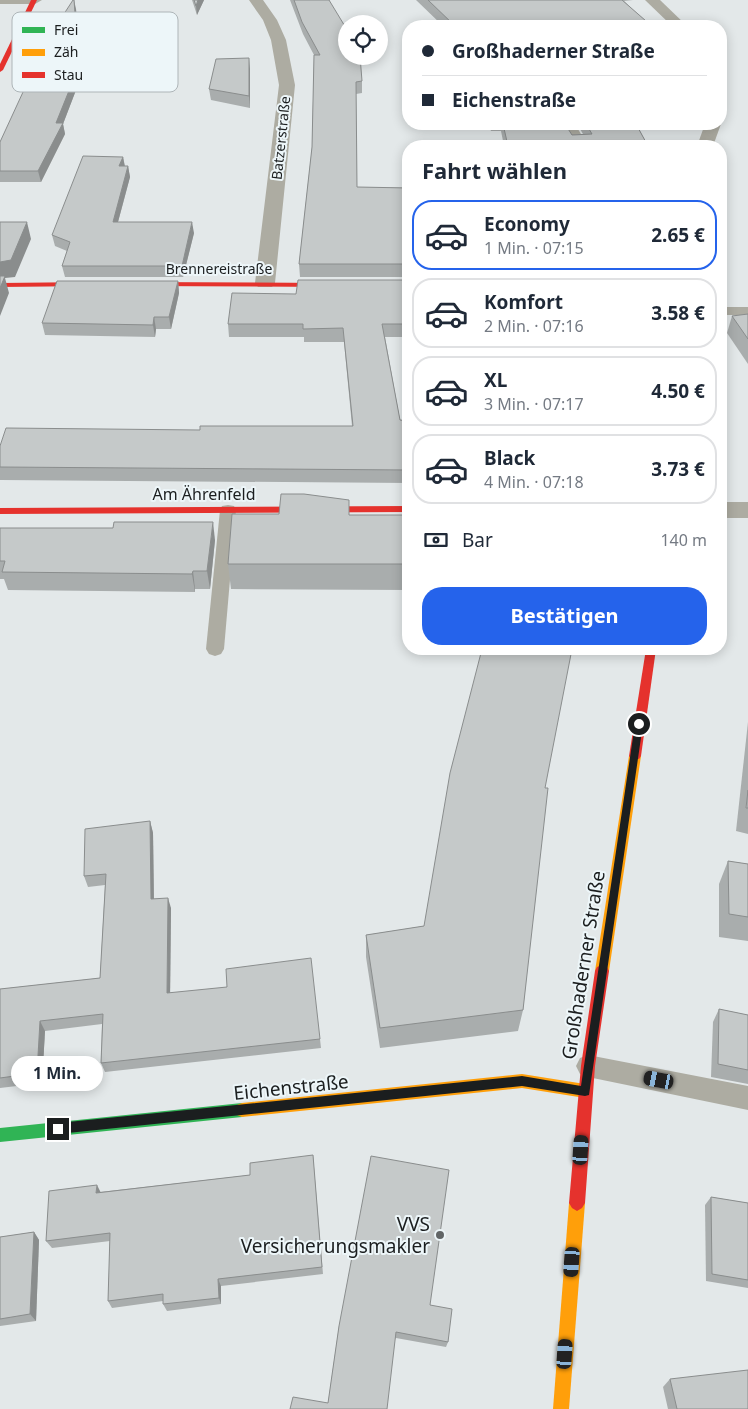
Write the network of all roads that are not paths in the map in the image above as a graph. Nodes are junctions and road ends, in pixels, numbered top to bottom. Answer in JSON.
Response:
{"nodes":[{"id":1,"x":0,"y":0,"type":"edge"},
{"id":2,"x":34,"y":0,"type":"edge"},
{"id":3,"x":256,"y":0,"type":"edge"},
{"id":4,"x":652,"y":0,"type":"edge"},
{"id":5,"x":28,"y":12,"type":"edge"},
{"id":6,"x":674,"y":20,"type":"edge"},
{"id":7,"x":12,"y":45,"type":"edge"},
{"id":8,"x":0,"y":70,"type":"edge"},
{"id":9,"x":108,"y":284,"type":"edge"},
{"id":10,"x":128,"y":284,"type":"edge"},
{"id":11,"x":265,"y":284,"type":"junction"},
{"id":12,"x":0,"y":285,"type":"edge"},
{"id":13,"x":402,"y":285,"type":"edge"},
{"id":14,"x":727,"y":311,"type":"edge"},
{"id":15,"x":748,"y":311,"type":"edge"},
{"id":16,"x":402,"y":509,"type":"edge"},
{"id":17,"x":228,"y":510,"type":"junction"},
{"id":18,"x":727,"y":510,"type":"edge"},
{"id":19,"x":748,"y":510,"type":"edge"},
{"id":20,"x":0,"y":511,"type":"edge"},
{"id":21,"x":215,"y":649,"type":"dead end"},
{"id":22,"x":650,"y":655,"type":"edge"},
{"id":23,"x":588,"y":1066,"type":"junction"},
{"id":24,"x":585,"y":1091,"type":"junction"},
{"id":25,"x":748,"y":1098,"type":"edge"},
{"id":26,"x":0,"y":1135,"type":"edge"},
{"id":27,"x":561,"y":1409,"type":"edge"}],
"edges":[{"from":1,"to":2,"type":"street"},
{"from":2,"to":5,"type":"street"},
{"from":3,"to":11,"type":"street","name":"Batzerstraße"},
{"from":4,"to":6,"type":"street"},
{"from":7,"to":8,"type":"street"},
{"from":9,"to":12,"type":"street"},
{"from":10,"to":11,"type":"street","name":"Brennereistraße"},
{"from":11,"to":13,"type":"street","name":"Brennereistraße"},
{"from":14,"to":15,"type":"lane"},
{"from":16,"to":17,"type":"street","name":"Am Ährenfeld"},
{"from":17,"to":20,"type":"street","name":"Am Ährenfeld"},
{"from":17,"to":21,"type":"lane"},
{"from":18,"to":19,"type":"street"},
{"from":22,"to":23,"type":"street","name":"Großhaderner Straße"},
{"from":23,"to":24,"type":"street","name":"Großhaderner Straße"},
{"from":23,"to":25,"type":"lane"},
{"from":24,"to":26,"type":"street","name":"Eichenstraße"},
{"from":24,"to":27,"type":"street","name":"Großhaderner Straße"}]}
